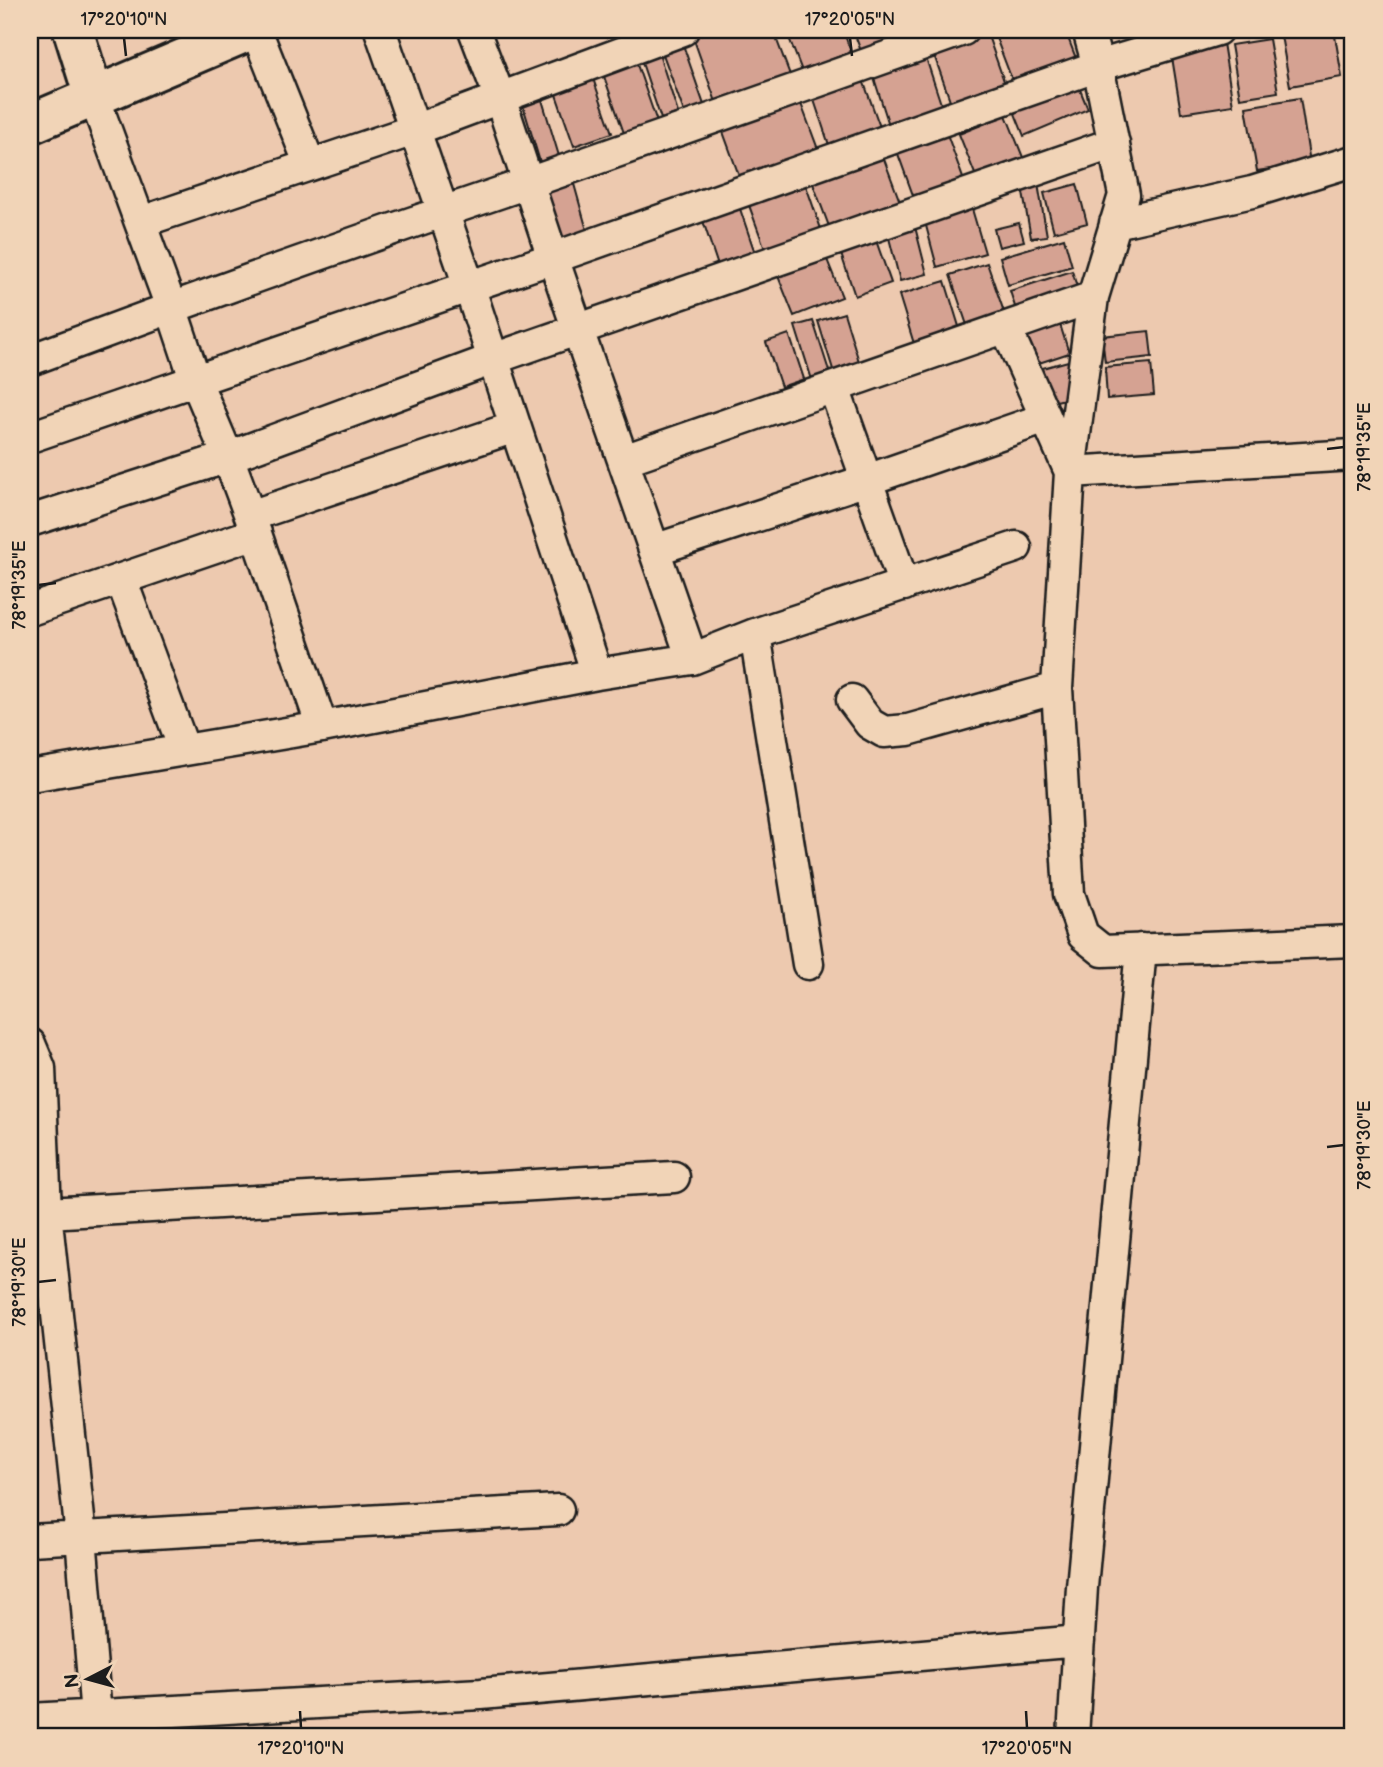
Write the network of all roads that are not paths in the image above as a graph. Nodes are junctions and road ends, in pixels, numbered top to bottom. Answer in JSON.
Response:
{"nodes":[{"id":1,"x":73,"y":30,"type":"edge"},
{"id":2,"x":251,"y":30,"type":"edge"},
{"id":3,"x":256,"y":30,"type":"edge"},
{"id":4,"x":380,"y":30,"type":"edge"},
{"id":5,"x":474,"y":30,"type":"edge"},
{"id":6,"x":683,"y":30,"type":"edge"},
{"id":7,"x":963,"y":30,"type":"edge"},
{"id":8,"x":1088,"y":30,"type":"edge"},
{"id":9,"x":1217,"y":30,"type":"edge"},
{"id":10,"x":1098,"y":66,"type":"junction"},
{"id":11,"x":94,"y":97,"type":"junction"},
{"id":12,"x":500,"y":98,"type":"junction"},
{"id":13,"x":30,"y":124,"type":"edge"},
{"id":14,"x":414,"y":130,"type":"junction"},
{"id":15,"x":1114,"y":143,"type":"junction"},
{"id":16,"x":1353,"y":161,"type":"edge"},
{"id":17,"x":310,"y":165,"type":"junction"},
{"id":18,"x":528,"y":183,"type":"junction"},
{"id":19,"x":443,"y":211,"type":"junction"},
{"id":20,"x":141,"y":222,"type":"junction"},
{"id":21,"x":1115,"y":223,"type":"junction"},
{"id":22,"x":553,"y":258,"type":"junction"},
{"id":23,"x":469,"y":286,"type":"junction"},
{"id":24,"x":1093,"y":297,"type":"junction"},
{"id":25,"x":172,"y":307,"type":"junction"},
{"id":26,"x":1006,"y":328,"type":"junction"},
{"id":27,"x":578,"y":329,"type":"junction"},
{"id":28,"x":493,"y":359,"type":"junction"},
{"id":29,"x":30,"y":360,"type":"edge"},
{"id":30,"x":195,"y":379,"type":"junction"},
{"id":31,"x":834,"y":388,"type":"junction"},
{"id":32,"x":1046,"y":418,"type":"junction"},
{"id":33,"x":516,"y":427,"type":"junction"},
{"id":34,"x":30,"y":437,"type":"edge"},
{"id":35,"x":1353,"y":455,"type":"edge"},
{"id":36,"x":228,"y":457,"type":"junction"},
{"id":37,"x":624,"y":460,"type":"junction"},
{"id":38,"x":1070,"y":472,"type":"junction"},
{"id":39,"x":867,"y":480,"type":"junction"},
{"id":40,"x":30,"y":521,"type":"edge"},
{"id":41,"x":253,"y":524,"type":"junction"},
{"id":42,"x":1016,"y":547,"type":"dead end"},
{"id":43,"x":654,"y":550,"type":"junction"},
{"id":44,"x":121,"y":579,"type":"junction"},
{"id":45,"x":904,"y":585,"type":"junction"},
{"id":46,"x":30,"y":610,"type":"edge"},
{"id":47,"x":755,"y":634,"type":"junction"},
{"id":48,"x":692,"y":659,"type":"junction"},
{"id":49,"x":597,"y":674,"type":"junction"},
{"id":50,"x":1057,"y":688,"type":"junction"},
{"id":51,"x":852,"y":700,"type":"dead end"},
{"id":52,"x":322,"y":727,"type":"junction"},
{"id":53,"x":184,"y":749,"type":"junction"},
{"id":54,"x":30,"y":776,"type":"edge"},
{"id":55,"x":1353,"y":941,"type":"edge"},
{"id":56,"x":1141,"y":949,"type":"junction"},
{"id":57,"x":808,"y":964,"type":"dead end"},
{"id":58,"x":30,"y":1044,"type":"edge"},
{"id":59,"x":674,"y":1177,"type":"dead end"},
{"id":60,"x":38,"y":1213,"type":"edge"},
{"id":61,"x":558,"y":1510,"type":"dead end"},
{"id":62,"x":81,"y":1537,"type":"junction"},
{"id":63,"x":30,"y":1540,"type":"edge"},
{"id":64,"x":1079,"y":1641,"type":"junction"},
{"id":65,"x":96,"y":1716,"type":"junction"},
{"id":66,"x":30,"y":1720,"type":"edge"},
{"id":67,"x":1073,"y":1737,"type":"edge"}],
"edges":[{"from":1,"to":11,"type":"street"},
{"from":2,"to":11,"type":"street"},
{"from":3,"to":17,"type":"street"},
{"from":4,"to":14,"type":"street"},
{"from":5,"to":12,"type":"street"},
{"from":6,"to":12,"type":"street"},
{"from":7,"to":18,"type":"street"},
{"from":8,"to":10,"type":"street"},
{"from":9,"to":10,"type":"street"},
{"from":10,"to":15,"type":"street"},
{"from":10,"to":22,"type":"street"},
{"from":11,"to":13,"type":"street"},
{"from":11,"to":20,"type":"street"},
{"from":12,"to":14,"type":"street"},
{"from":12,"to":18,"type":"street"},
{"from":14,"to":17,"type":"street"},
{"from":14,"to":19,"type":"street"},
{"from":15,"to":21,"type":"street"},
{"from":15,"to":27,"type":"street"},
{"from":16,"to":21,"type":"street"},
{"from":17,"to":20,"type":"street"},
{"from":18,"to":19,"type":"street"},
{"from":18,"to":22,"type":"street"},
{"from":19,"to":23,"type":"street"},
{"from":19,"to":25,"type":"street"},
{"from":20,"to":25,"type":"street"},
{"from":21,"to":24,"type":"street"},
{"from":22,"to":23,"type":"street"},
{"from":22,"to":27,"type":"street"},
{"from":23,"to":28,"type":"street"},
{"from":23,"to":30,"type":"street"},
{"from":24,"to":26,"type":"street"},
{"from":24,"to":38,"type":"street"},
{"from":25,"to":29,"type":"street"},
{"from":25,"to":30,"type":"street"},
{"from":26,"to":31,"type":"street"},
{"from":26,"to":32,"type":"street"},
{"from":27,"to":28,"type":"street"},
{"from":27,"to":37,"type":"street"},
{"from":28,"to":33,"type":"street"},
{"from":28,"to":36,"type":"street"},
{"from":30,"to":34,"type":"street"},
{"from":30,"to":36,"type":"street"},
{"from":31,"to":37,"type":"street"},
{"from":31,"to":39,"type":"street"},
{"from":32,"to":38,"type":"street"},
{"from":32,"to":39,"type":"street"},
{"from":33,"to":41,"type":"street"},
{"from":33,"to":49,"type":"street"},
{"from":35,"to":38,"type":"street"},
{"from":36,"to":40,"type":"street"},
{"from":36,"to":41,"type":"street"},
{"from":37,"to":43,"type":"street"},
{"from":38,"to":50,"type":"street"},
{"from":39,"to":43,"type":"street"},
{"from":39,"to":45,"type":"street"},
{"from":41,"to":44,"type":"street"},
{"from":41,"to":52,"type":"street"},
{"from":42,"to":45,"type":"street"},
{"from":43,"to":48,"type":"street"},
{"from":44,"to":46,"type":"street"},
{"from":44,"to":53,"type":"street"},
{"from":45,"to":47,"type":"street"},
{"from":47,"to":48,"type":"street"},
{"from":47,"to":57,"type":"street"},
{"from":48,"to":49,"type":"street"},
{"from":49,"to":52,"type":"street"},
{"from":50,"to":51,"type":"street"},
{"from":50,"to":56,"type":"street"},
{"from":52,"to":53,"type":"street"},
{"from":53,"to":54,"type":"street"},
{"from":55,"to":56,"type":"street"},
{"from":56,"to":64,"type":"street"},
{"from":58,"to":60,"type":"street"},
{"from":59,"to":60,"type":"street"},
{"from":60,"to":62,"type":"street"},
{"from":61,"to":62,"type":"street"},
{"from":62,"to":63,"type":"street"},
{"from":62,"to":65,"type":"street"},
{"from":64,"to":65,"type":"street"},
{"from":64,"to":67,"type":"street"},
{"from":65,"to":66,"type":"street"}]}
